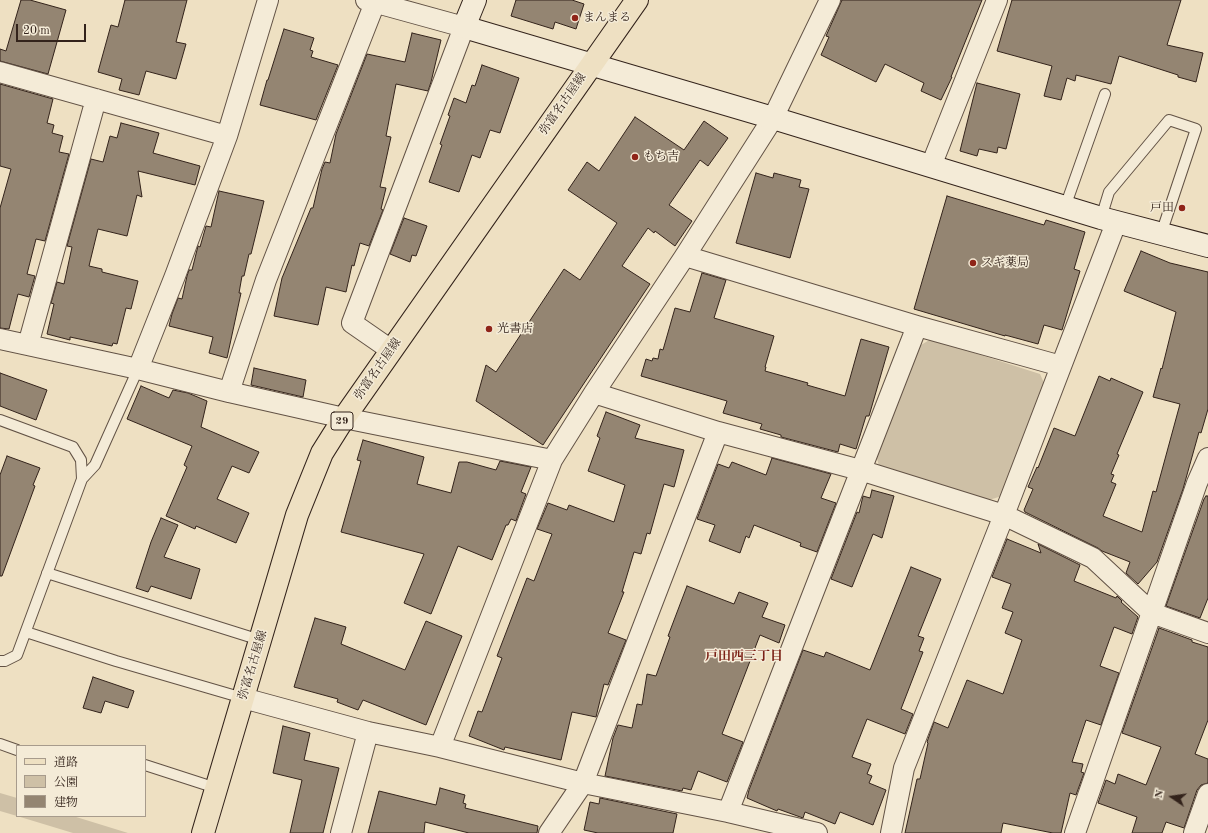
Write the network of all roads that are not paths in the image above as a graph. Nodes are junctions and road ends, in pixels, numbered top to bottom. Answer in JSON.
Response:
{"nodes":[{"id":1,"x":268,"y":0,"type":"edge"},
{"id":2,"x":475,"y":0,"type":"edge"},
{"id":3,"x":637,"y":0,"type":"edge"},
{"id":4,"x":830,"y":0,"type":"edge"},
{"id":5,"x":997,"y":0,"type":"edge"},
{"id":6,"x":373,"y":1,"type":"edge"},
{"id":7,"x":464,"y":27,"type":"junction"},
{"id":8,"x":592,"y":64,"type":"junction"},
{"id":9,"x":0,"y":72,"type":"edge"},
{"id":10,"x":1105,"y":94,"type":"dead end"},
{"id":11,"x":96,"y":99,"type":"junction"},
{"id":12,"x":774,"y":118,"type":"junction"},
{"id":13,"x":227,"y":136,"type":"junction"},
{"id":14,"x":931,"y":166,"type":"junction"},
{"id":15,"x":1065,"y":207,"type":"junction"},
{"id":16,"x":1109,"y":220,"type":"junction"},
{"id":17,"x":1161,"y":234,"type":"junction"},
{"id":18,"x":1208,"y":246,"type":"edge"},
{"id":19,"x":685,"y":256,"type":"junction"},
{"id":20,"x":917,"y":326,"type":"junction"},
{"id":21,"x":0,"y":339,"type":"edge"},
{"id":22,"x":28,"y":344,"type":"junction"},
{"id":23,"x":391,"y":350,"type":"junction"},
{"id":24,"x":1061,"y":366,"type":"junction"},
{"id":25,"x":138,"y":369,"type":"junction"},
{"id":26,"x":229,"y":392,"type":"junction"},
{"id":27,"x":594,"y":393,"type":"junction"},
{"id":28,"x":344,"y":418,"type":"junction"},
{"id":29,"x":0,"y":420,"type":"edge"},
{"id":30,"x":718,"y":432,"type":"junction"},
{"id":31,"x":1208,"y":458,"type":"edge"},
{"id":32,"x":552,"y":460,"type":"junction"},
{"id":33,"x":860,"y":470,"type":"junction"},
{"id":34,"x":82,"y":479,"type":"junction"},
{"id":35,"x":1004,"y":516,"type":"junction"},
{"id":36,"x":47,"y":573,"type":"junction"},
{"id":37,"x":1152,"y":612,"type":"junction"},
{"id":38,"x":26,"y":632,"type":"junction"},
{"id":39,"x":1208,"y":633,"type":"edge"},
{"id":40,"x":260,"y":640,"type":"junction"},
{"id":41,"x":0,"y":661,"type":"edge"},
{"id":42,"x":243,"y":698,"type":"junction"},
{"id":43,"x":368,"y":732,"type":"junction"},
{"id":44,"x":0,"y":744,"type":"edge"},
{"id":45,"x":440,"y":747,"type":"junction"},
{"id":46,"x":16,"y":750,"type":"edge"},
{"id":47,"x":146,"y":765,"type":"edge"},
{"id":48,"x":582,"y":783,"type":"junction"},
{"id":49,"x":216,"y":788,"type":"junction"},
{"id":50,"x":1208,"y":794,"type":"edge"},
{"id":51,"x":728,"y":812,"type":"junction"},
{"id":52,"x":203,"y":833,"type":"edge"},
{"id":53,"x":341,"y":833,"type":"edge"},
{"id":54,"x":549,"y":833,"type":"edge"},
{"id":55,"x":817,"y":833,"type":"edge"},
{"id":56,"x":891,"y":833,"type":"edge"},
{"id":57,"x":1075,"y":833,"type":"edge"},
{"id":58,"x":1194,"y":833,"type":"edge"}],
"edges":[{"from":1,"to":13,"type":"street"},
{"from":2,"to":7,"type":"street"},
{"from":3,"to":8,"type":"main road","name":"弥富名古屋線","number":"29"},
{"from":4,"to":12,"type":"street"},
{"from":5,"to":14,"type":"street"},
{"from":6,"to":7,"type":"street"},
{"from":6,"to":26,"type":"street"},
{"from":7,"to":8,"type":"street"},
{"from":7,"to":23,"type":"street"},
{"from":8,"to":12,"type":"street"},
{"from":8,"to":23,"type":"main road","name":"弥富名古屋線","number":"29"},
{"from":9,"to":11,"type":"street"},
{"from":10,"to":15,"type":"lane"},
{"from":11,"to":13,"type":"street"},
{"from":11,"to":22,"type":"street"},
{"from":12,"to":14,"type":"street"},
{"from":12,"to":19,"type":"street"},
{"from":13,"to":25,"type":"street"},
{"from":14,"to":15,"type":"street"},
{"from":15,"to":16,"type":"street"},
{"from":16,"to":17,"type":"street"},
{"from":16,"to":17,"type":"lane"},
{"from":16,"to":24,"type":"street"},
{"from":17,"to":18,"type":"street"},
{"from":19,"to":20,"type":"street"},
{"from":19,"to":27,"type":"street"},
{"from":20,"to":24,"type":"street"},
{"from":20,"to":33,"type":"street"},
{"from":21,"to":22,"type":"street"},
{"from":22,"to":25,"type":"street"},
{"from":23,"to":28,"type":"main road","name":"弥富名古屋線","number":"29"},
{"from":24,"to":35,"type":"street"},
{"from":25,"to":26,"type":"street"},
{"from":25,"to":34,"type":"lane"},
{"from":26,"to":28,"type":"street"},
{"from":27,"to":30,"type":"street"},
{"from":27,"to":32,"type":"street"},
{"from":28,"to":32,"type":"street"},
{"from":28,"to":40,"type":"main road","name":"弥富名古屋線","number":"29"},
{"from":29,"to":34,"type":"lane"},
{"from":30,"to":33,"type":"street"},
{"from":30,"to":48,"type":"street"},
{"from":31,"to":37,"type":"street"},
{"from":32,"to":45,"type":"street"},
{"from":33,"to":35,"type":"street"},
{"from":33,"to":51,"type":"street"},
{"from":34,"to":36,"type":"lane"},
{"from":35,"to":37,"type":"street"},
{"from":35,"to":56,"type":"street"},
{"from":36,"to":38,"type":"lane"},
{"from":36,"to":40,"type":"lane"},
{"from":37,"to":39,"type":"street"},
{"from":37,"to":57,"type":"street"},
{"from":38,"to":41,"type":"lane"},
{"from":38,"to":42,"type":"lane"},
{"from":40,"to":42,"type":"main road","name":"弥富名古屋線","number":"29"},
{"from":42,"to":43,"type":"street"},
{"from":42,"to":49,"type":"main road","name":"弥富名古屋線","number":"29"},
{"from":43,"to":45,"type":"street"},
{"from":43,"to":53,"type":"street"},
{"from":44,"to":46,"type":"lane"},
{"from":45,"to":48,"type":"street"},
{"from":47,"to":49,"type":"lane"},
{"from":48,"to":51,"type":"street"},
{"from":48,"to":54,"type":"street"},
{"from":49,"to":52,"type":"main road","name":"弥富名古屋線","number":"29"},
{"from":50,"to":58,"type":"street"},
{"from":51,"to":55,"type":"street"}]}
